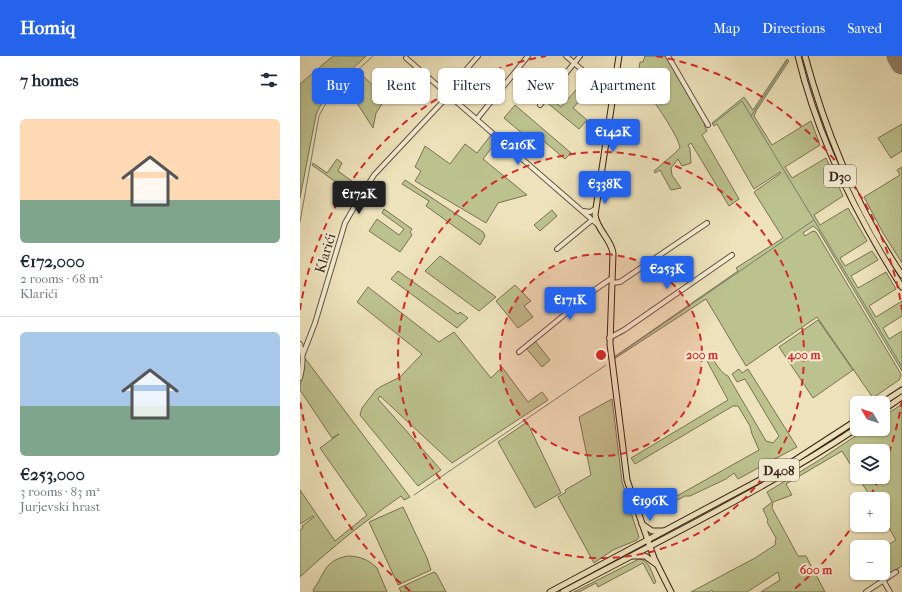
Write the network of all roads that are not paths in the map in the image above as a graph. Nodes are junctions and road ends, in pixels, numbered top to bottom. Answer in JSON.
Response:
{"nodes":[{"id":1,"x":478,"y":56,"type":"edge"},
{"id":2,"x":528,"y":56,"type":"edge"},
{"id":3,"x":566,"y":56,"type":"edge"},
{"id":4,"x":580,"y":56,"type":"edge"},
{"id":5,"x":619,"y":56,"type":"edge"},
{"id":6,"x":668,"y":56,"type":"edge"},
{"id":7,"x":798,"y":56,"type":"edge"},
{"id":8,"x":805,"y":56,"type":"edge"},
{"id":9,"x":406,"y":58,"type":"dead end"},
{"id":10,"x":574,"y":63,"type":"junction"},
{"id":11,"x":468,"y":68,"type":"edge"},
{"id":12,"x":580,"y":68,"type":"edge"},
{"id":13,"x":617,"y":68,"type":"edge"},
{"id":14,"x":438,"y":86,"type":"edge"},
{"id":15,"x":438,"y":104,"type":"edge"},
{"id":16,"x":458,"y":104,"type":"edge"},
{"id":17,"x":611,"y":104,"type":"edge"},
{"id":18,"x":540,"y":105,"type":"dead end"},
{"id":19,"x":476,"y":120,"type":"junction"},
{"id":20,"x":708,"y":125,"type":"dead end"},
{"id":21,"x":595,"y":209,"type":"junction"},
{"id":22,"x":583,"y":211,"type":"junction"},
{"id":23,"x":592,"y":220,"type":"junction"},
{"id":24,"x":707,"y":223,"type":"dead end"},
{"id":25,"x":598,"y":225,"type":"junction"},
{"id":26,"x":557,"y":249,"type":"dead end"},
{"id":27,"x":732,"y":255,"type":"dead end"},
{"id":28,"x":902,"y":275,"type":"edge"},
{"id":29,"x":612,"y":281,"type":"junction"},
{"id":30,"x":902,"y":287,"type":"edge"},
{"id":31,"x":609,"y":338,"type":"junction"},
{"id":32,"x":300,"y":344,"type":"edge"},
{"id":33,"x":519,"y":352,"type":"dead end"},
{"id":34,"x":303,"y":354,"type":"junction"},
{"id":35,"x":300,"y":378,"type":"edge"},
{"id":36,"x":902,"y":390,"type":"edge"},
{"id":37,"x":890,"y":398,"type":"edge"},
{"id":38,"x":902,"y":398,"type":"edge"},
{"id":39,"x":890,"y":406,"type":"edge"},
{"id":40,"x":850,"y":425,"type":"edge"},
{"id":41,"x":850,"y":432,"type":"edge"},
{"id":42,"x":641,"y":523,"type":"junction"},
{"id":43,"x":665,"y":531,"type":"junction"},
{"id":44,"x":648,"y":543,"type":"junction"},
{"id":45,"x":630,"y":556,"type":"junction"},
{"id":46,"x":656,"y":565,"type":"junction"},
{"id":47,"x":896,"y":572,"type":"dead end"},
{"id":48,"x":890,"y":576,"type":"edge"},
{"id":49,"x":883,"y":580,"type":"joint"},
{"id":50,"x":550,"y":592,"type":"edge"},
{"id":51,"x":563,"y":592,"type":"edge"},
{"id":52,"x":671,"y":592,"type":"edge"},
{"id":53,"x":866,"y":592,"type":"edge"},
{"id":54,"x":890,"y":592,"type":"edge"}],
"edges":[{"from":1,"to":11,"type":"street","name":"Klarići"},
{"from":2,"to":19,"type":"street"},
{"from":3,"to":10,"type":"street"},
{"from":4,"to":10,"type":"street"},
{"from":5,"to":13,"type":"main road"},
{"from":6,"to":20,"type":"street"},
{"from":7,"to":30,"type":"main road","number":"D30"},
{"from":8,"to":28,"type":"main road","number":"D30"},
{"from":9,"to":14,"type":"street"},
{"from":10,"to":12,"type":"street"},
{"from":10,"to":18,"type":"street"},
{"from":15,"to":34,"type":"street","name":"Klarići"},
{"from":16,"to":19,"type":"street"},
{"from":17,"to":21,"type":"main road"},
{"from":19,"to":22,"type":"street"},
{"from":21,"to":22,"type":"street"},
{"from":21,"to":25,"type":"main road"},
{"from":22,"to":23,"type":"street"},
{"from":23,"to":25,"type":"street"},
{"from":23,"to":26,"type":"street"},
{"from":24,"to":29,"type":"street"},
{"from":25,"to":29,"type":"main road"},
{"from":27,"to":31,"type":"street"},
{"from":29,"to":31,"type":"main road"},
{"from":29,"to":33,"type":"street"},
{"from":31,"to":42,"type":"main road"},
{"from":32,"to":34,"type":"street"},
{"from":34,"to":35,"type":"street"},
{"from":36,"to":37,"type":"main road"},
{"from":38,"to":39,"type":"main road"},
{"from":40,"to":43,"type":"main road","number":"D408"},
{"from":41,"to":44,"type":"main road","number":"D408"},
{"from":42,"to":43,"type":"main road"},
{"from":42,"to":44,"type":"main road"},
{"from":43,"to":44,"type":"main road","number":"D408"},
{"from":44,"to":45,"type":"main road","number":"D408"},
{"from":44,"to":46,"type":"main road"},
{"from":44,"to":50,"type":"main road","number":"D408"},
{"from":45,"to":46,"type":"main road"},
{"from":45,"to":51,"type":"main road","number":"D408"},
{"from":46,"to":52,"type":"main road"},
{"from":47,"to":48,"type":"street"},
{"from":49,"to":53,"type":"street"},
{"from":49,"to":54,"type":"street"}]}
